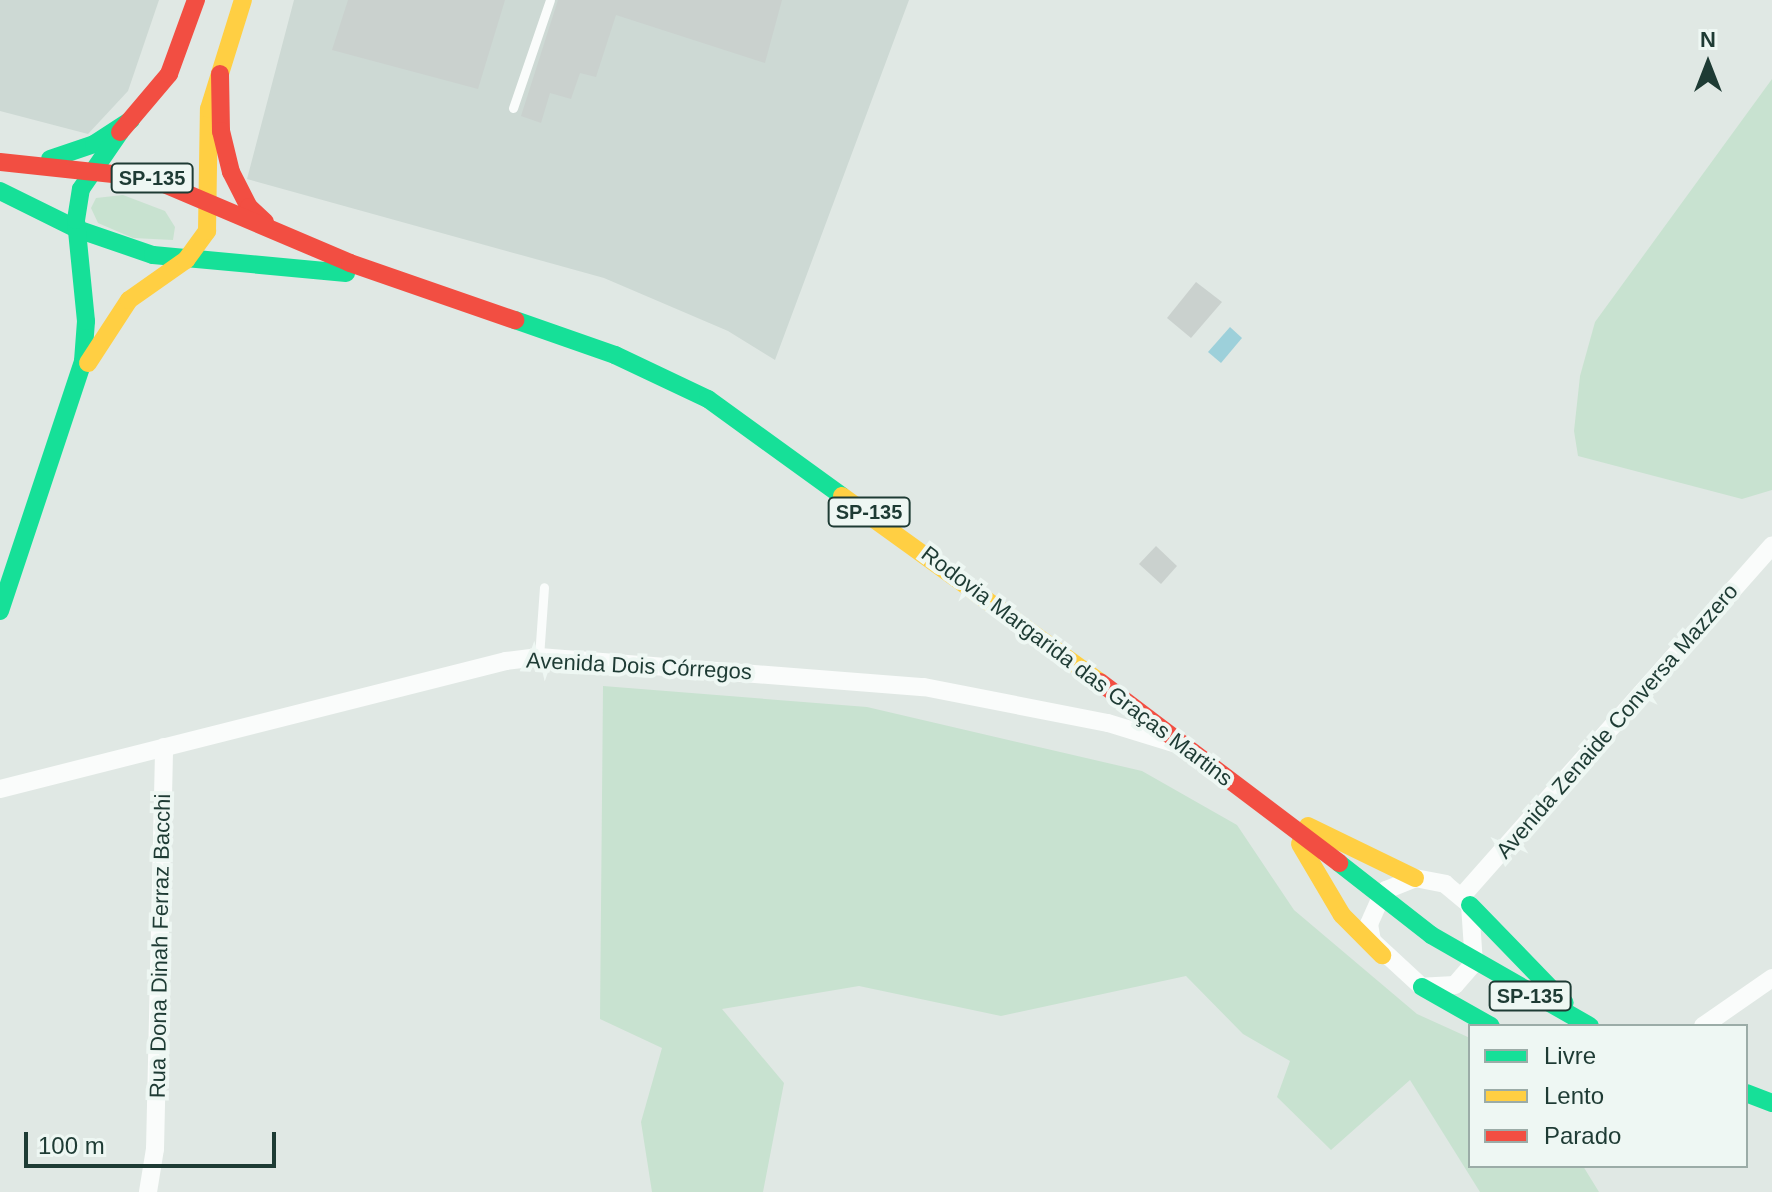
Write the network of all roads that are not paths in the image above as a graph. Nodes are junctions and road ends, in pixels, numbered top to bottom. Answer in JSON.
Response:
{"nodes":[{"id":1,"x":196,"y":0,"type":"edge"},
{"id":2,"x":243,"y":0,"type":"edge"},
{"id":3,"x":550,"y":0,"type":"edge"},
{"id":4,"x":220,"y":74,"type":"junction"},
{"id":5,"x":513,"y":108,"type":"dead end"},
{"id":6,"x":131,"y":120,"type":"junction"},
{"id":7,"x":9,"y":163,"type":"edge"},
{"id":8,"x":92,"y":168,"type":"junction"},
{"id":9,"x":0,"y":191,"type":"edge"},
{"id":10,"x":208,"y":202,"type":"junction"},
{"id":11,"x":77,"y":229,"type":"junction"},
{"id":12,"x":296,"y":242,"type":"junction"},
{"id":13,"x":186,"y":260,"type":"junction"},
{"id":14,"x":413,"y":286,"type":"junction"},
{"id":15,"x":80,"y":379,"type":"junction"},
{"id":16,"x":1772,"y":545,"type":"edge"},
{"id":17,"x":544,"y":587,"type":"dead end"},
{"id":18,"x":0,"y":611,"type":"edge"},
{"id":19,"x":539,"y":657,"type":"junction"},
{"id":20,"x":164,"y":747,"type":"junction"},
{"id":21,"x":1190,"y":747,"type":"junction"},
{"id":22,"x":0,"y":789,"type":"edge"},
{"id":23,"x":1285,"y":822,"type":"junction"},
{"id":24,"x":1415,"y":878,"type":"junction"},
{"id":25,"x":1380,"y":899,"type":"junction"},
{"id":26,"x":1466,"y":900,"type":"junction"},
{"id":27,"x":1382,"y":955,"type":"junction"},
{"id":28,"x":1474,"y":963,"type":"junction"},
{"id":29,"x":1772,"y":978,"type":"edge"},
{"id":30,"x":1422,"y":987,"type":"junction"},
{"id":31,"x":1487,"y":1024,"type":"edge"},
{"id":32,"x":1585,"y":1024,"type":"edge"},
{"id":33,"x":1587,"y":1024,"type":"edge"},
{"id":34,"x":1706,"y":1024,"type":"edge"},
{"id":35,"x":1748,"y":1094,"type":"edge"},
{"id":36,"x":1772,"y":1103,"type":"edge"},
{"id":37,"x":148,"y":1192,"type":"edge"}],
"edges":[{"from":1,"to":6,"type":"main road"},
{"from":2,"to":4,"type":"main road"},
{"from":3,"to":5,"type":"lane"},
{"from":4,"to":10,"type":"main road"},
{"from":4,"to":12,"type":"main road"},
{"from":6,"to":7,"type":"main road"},
{"from":6,"to":8,"type":"main road"},
{"from":7,"to":8,"type":"main road","name":"Rodovia Margarida das Graças Martins","number":"SP-135"},
{"from":8,"to":10,"type":"main road","name":"Rodovia Margarida das Graças Martins","number":"SP-135"},
{"from":8,"to":11,"type":"main road"},
{"from":9,"to":11,"type":"main road","name":"Rodovia Margarida das Graças Martins","number":"SP-135"},
{"from":10,"to":12,"type":"main road","name":"Rodovia Margarida das Graças Martins","number":"SP-135"},
{"from":10,"to":13,"type":"main road"},
{"from":11,"to":13,"type":"main road","name":"Rodovia Margarida das Graças Martins","number":"SP-135"},
{"from":11,"to":15,"type":"main road"},
{"from":12,"to":14,"type":"main road","name":"Rodovia Margarida das Graças Martins","number":"SP-135"},
{"from":13,"to":14,"type":"main road","name":"Rodovia Margarida das Graças Martins","number":"SP-135"},
{"from":13,"to":15,"type":"main road"},
{"from":14,"to":21,"type":"main road","name":"Rodovia Margarida das Graças Martins","number":"SP-135"},
{"from":15,"to":18,"type":"main road"},
{"from":16,"to":26,"type":"street","name":"Avenida Zenaide Conversa Mazzero"},
{"from":17,"to":19,"type":"lane"},
{"from":19,"to":20,"type":"street","name":"Avenida Dois Córregos"},
{"from":19,"to":21,"type":"street","name":"Avenida Dois Córregos"},
{"from":20,"to":22,"type":"street","name":"Avenida Dois Córregos"},
{"from":20,"to":37,"type":"street","name":"Rua Dona Dinah Ferraz Bacchi"},
{"from":21,"to":23,"type":"main road","name":"Rodovia Margarida das Graças Martins","number":"SP-135"},
{"from":23,"to":24,"type":"main road"},
{"from":23,"to":25,"type":"main road","name":"Rodovia Margarida das Graças Martins","number":"SP-135"},
{"from":23,"to":27,"type":"main road"},
{"from":24,"to":25,"type":"street"},
{"from":24,"to":26,"type":"street"},
{"from":25,"to":27,"type":"street"},
{"from":25,"to":28,"type":"main road","name":"Rodovia Margarida das Graças Martins","number":"SP-135"},
{"from":26,"to":28,"type":"street"},
{"from":26,"to":33,"type":"main road"},
{"from":27,"to":30,"type":"street"},
{"from":28,"to":30,"type":"street"},
{"from":28,"to":32,"type":"main road","name":"Rodovia Margarida das Graças Martins","number":"SP-135"},
{"from":29,"to":34,"type":"street"},
{"from":30,"to":31,"type":"main road"},
{"from":35,"to":36,"type":"main road"}]}
